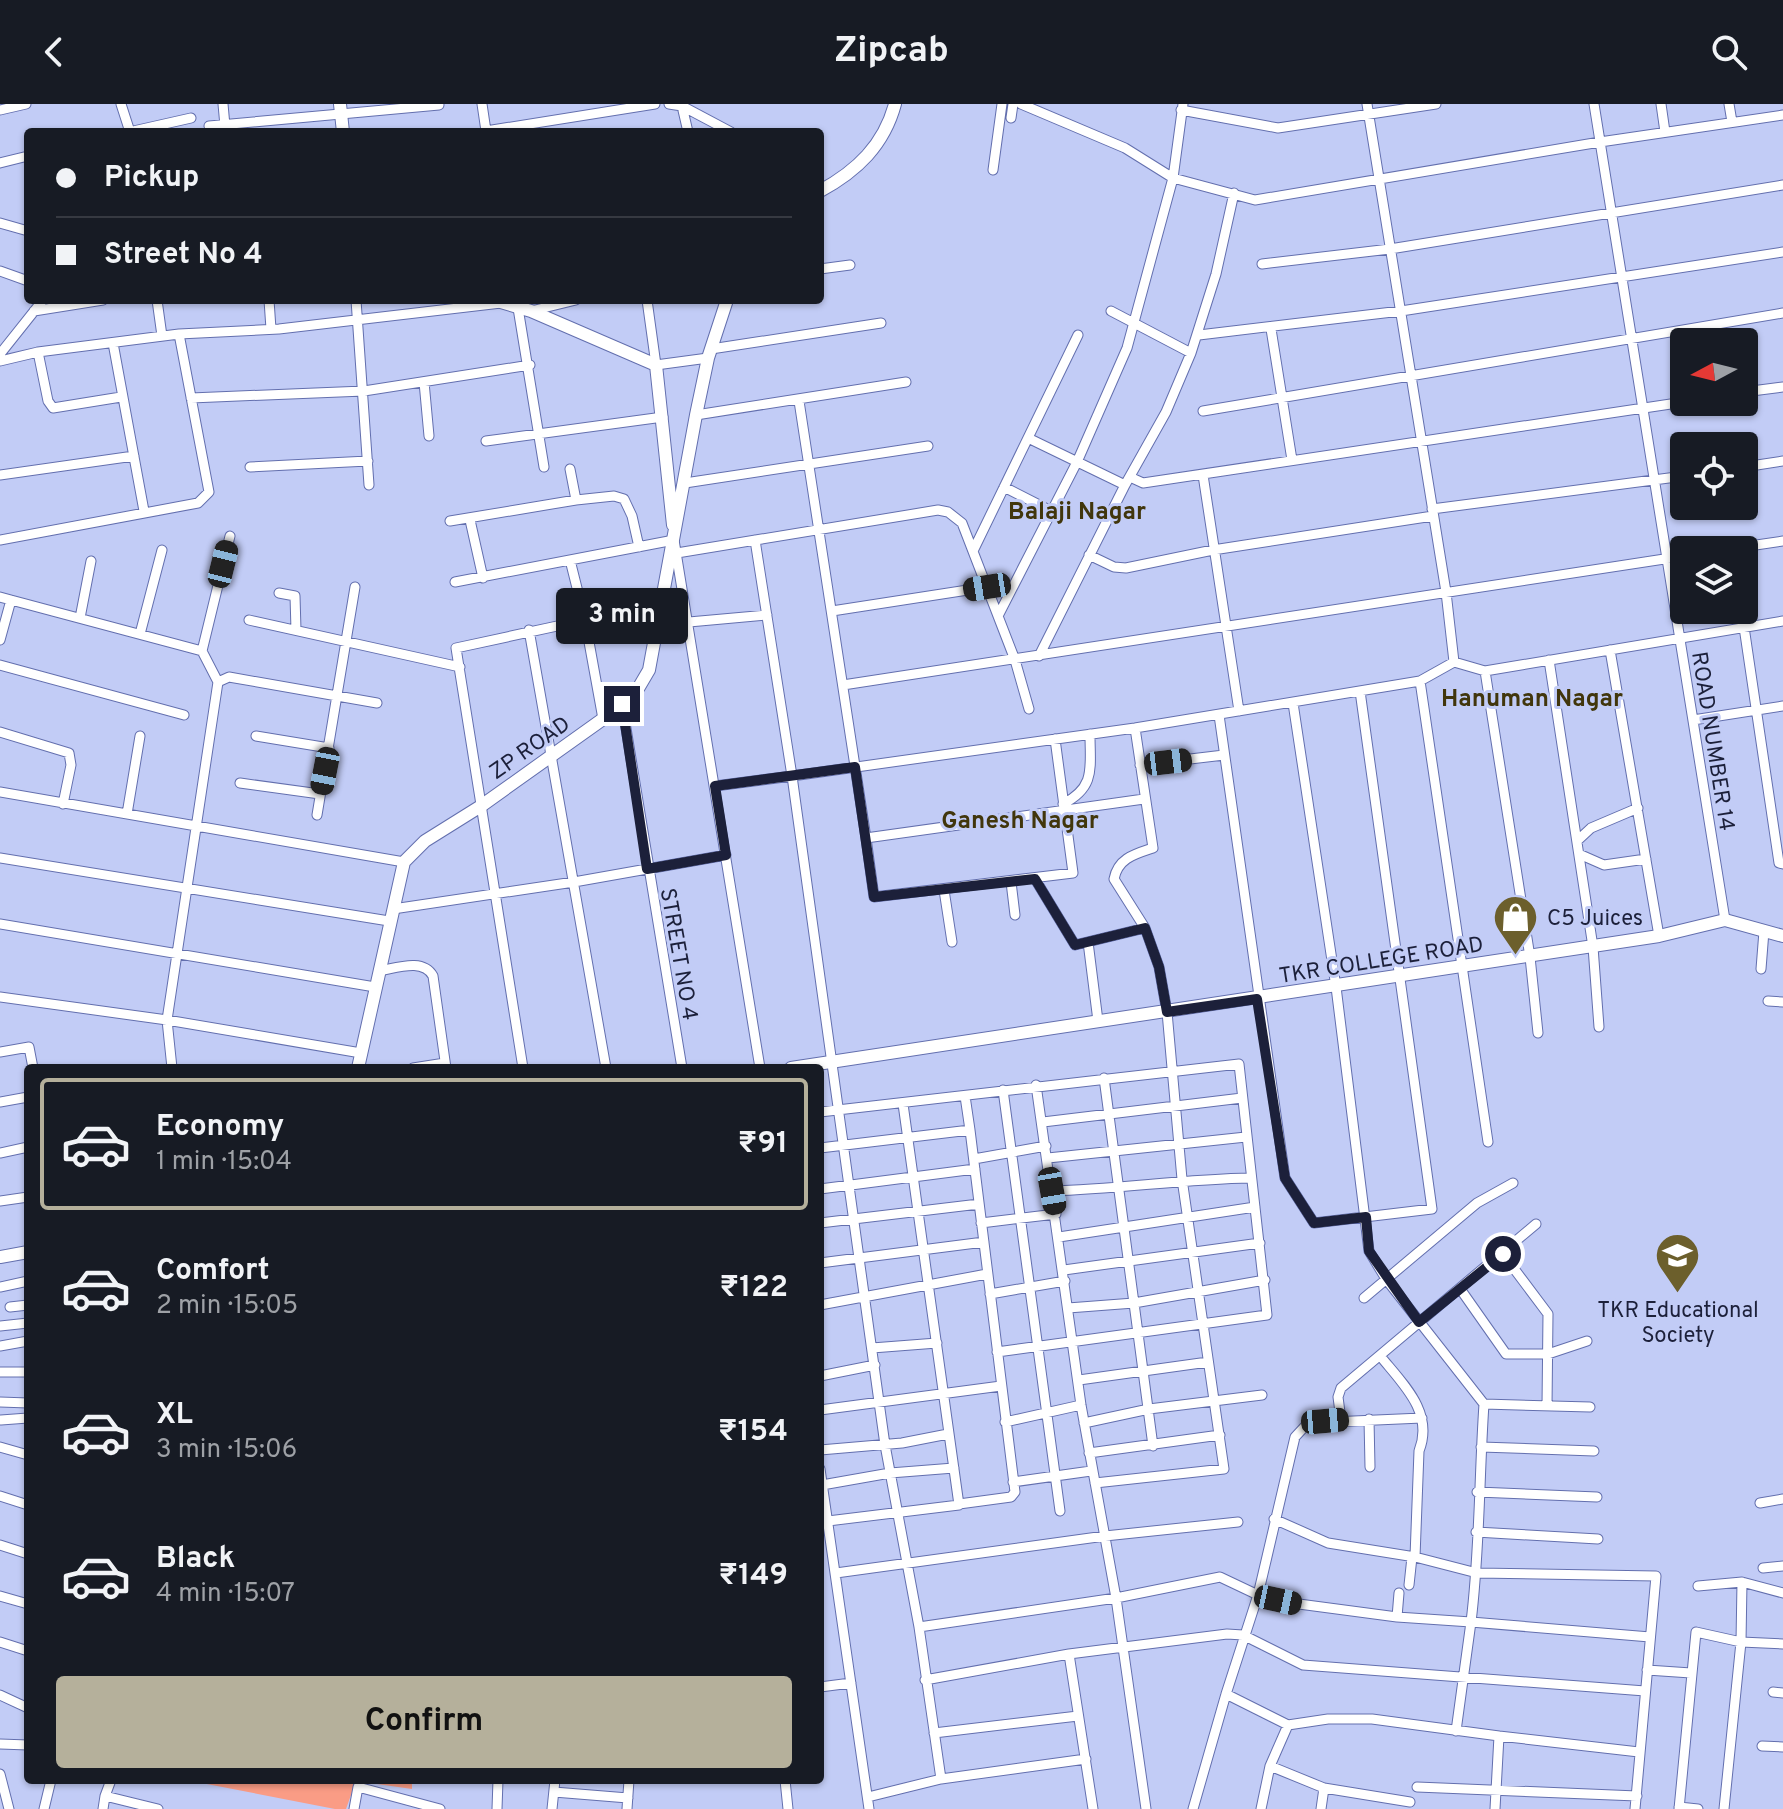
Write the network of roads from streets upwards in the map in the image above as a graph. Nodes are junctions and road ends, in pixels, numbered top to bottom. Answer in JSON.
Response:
{"nodes":[{"id":1,"x":26,"y":104,"type":"edge"},
{"id":2,"x":121,"y":104,"type":"edge"},
{"id":3,"x":223,"y":104,"type":"edge"},
{"id":4,"x":482,"y":104,"type":"edge"},
{"id":5,"x":655,"y":104,"type":"edge"},
{"id":6,"x":669,"y":104,"type":"edge"},
{"id":7,"x":895,"y":104,"type":"edge"},
{"id":8,"x":1002,"y":104,"type":"edge"},
{"id":9,"x":1013,"y":104,"type":"edge"},
{"id":10,"x":1021,"y":104,"type":"edge"},
{"id":11,"x":1436,"y":104,"type":"edge"},
{"id":12,"x":1594,"y":104,"type":"edge"},
{"id":13,"x":1661,"y":104,"type":"edge"},
{"id":14,"x":1729,"y":104,"type":"edge"},
{"id":15,"x":439,"y":105,"type":"edge"},
{"id":16,"x":642,"y":105,"type":"edge"},
{"id":17,"x":10,"y":106,"type":"edge"},
{"id":18,"x":682,"y":106,"type":"junction"},
{"id":19,"x":1182,"y":107,"type":"edge"},
{"id":20,"x":341,"y":109,"type":"edge"},
{"id":21,"x":1368,"y":109,"type":"edge"},
{"id":22,"x":1783,"y":109,"type":"edge"},
{"id":23,"x":0,"y":110,"type":"edge"},
{"id":24,"x":191,"y":118,"type":"dead end"},
{"id":25,"x":1011,"y":118,"type":"dead end"},
{"id":26,"x":553,"y":120,"type":"junction"},
{"id":27,"x":1732,"y":122,"type":"junction"},
{"id":28,"x":209,"y":126,"type":"dead end"},
{"id":29,"x":225,"y":126,"type":"junction"},
{"id":30,"x":129,"y":128,"type":"edge"},
{"id":31,"x":147,"y":128,"type":"edge"},
{"id":32,"x":486,"y":128,"type":"edge"},
{"id":33,"x":504,"y":128,"type":"edge"},
{"id":34,"x":554,"y":128,"type":"edge"},
{"id":35,"x":687,"y":128,"type":"edge"},
{"id":36,"x":723,"y":128,"type":"edge"},
{"id":37,"x":1665,"y":132,"type":"junction"},
{"id":38,"x":1600,"y":142,"type":"junction"},
{"id":39,"x":24,"y":157,"type":"edge"},
{"id":40,"x":0,"y":163,"type":"edge"},
{"id":41,"x":993,"y":170,"type":"dead end"},
{"id":42,"x":1173,"y":178,"type":"junction"},
{"id":43,"x":1379,"y":180,"type":"junction"},
{"id":44,"x":1783,"y":185,"type":"edge"},
{"id":45,"x":824,"y":188,"type":"edge"},
{"id":46,"x":1234,"y":193,"type":"junction"},
{"id":47,"x":1611,"y":211,"type":"junction"},
{"id":48,"x":0,"y":223,"type":"edge"},
{"id":49,"x":24,"y":230,"type":"edge"},
{"id":50,"x":1390,"y":249,"type":"junction"},
{"id":51,"x":1783,"y":252,"type":"edge"},
{"id":52,"x":1262,"y":264,"type":"dead end"},
{"id":53,"x":850,"y":265,"type":"dead end"},
{"id":54,"x":824,"y":268,"type":"edge"},
{"id":55,"x":0,"y":271,"type":"edge"},
{"id":56,"x":1622,"y":277,"type":"junction"},
{"id":57,"x":24,"y":280,"type":"edge"},
{"id":58,"x":40,"y":304,"type":"edge"},
{"id":59,"x":78,"y":304,"type":"edge"},
{"id":60,"x":158,"y":304,"type":"edge"},
{"id":61,"x":269,"y":304,"type":"edge"},
{"id":62,"x":356,"y":304,"type":"edge"},
{"id":63,"x":482,"y":304,"type":"edge"},
{"id":64,"x":506,"y":304,"type":"edge"},
{"id":65,"x":553,"y":304,"type":"edge"},
{"id":66,"x":648,"y":304,"type":"edge"},
{"id":67,"x":726,"y":304,"type":"edge"},
{"id":68,"x":525,"y":309,"type":"junction"},
{"id":69,"x":34,"y":311,"type":"junction"},
{"id":70,"x":1111,"y":311,"type":"dead end"},
{"id":71,"x":1401,"y":311,"type":"junction"},
{"id":72,"x":1783,"y":313,"type":"edge"},
{"id":73,"x":358,"y":320,"type":"junction"},
{"id":74,"x":881,"y":323,"type":"dead end"},
{"id":75,"x":1134,"y":323,"type":"junction"},
{"id":76,"x":271,"y":329,"type":"junction"},
{"id":77,"x":1271,"y":329,"type":"junction"},
{"id":78,"x":179,"y":334,"type":"junction"},
{"id":79,"x":1078,"y":335,"type":"dead end"},
{"id":80,"x":1199,"y":335,"type":"junction"},
{"id":81,"x":162,"y":336,"type":"junction"},
{"id":82,"x":1631,"y":336,"type":"junction"},
{"id":83,"x":113,"y":343,"type":"junction"},
{"id":84,"x":38,"y":352,"type":"junction"},
{"id":85,"x":1191,"y":353,"type":"junction"},
{"id":86,"x":0,"y":354,"type":"edge"},
{"id":87,"x":710,"y":354,"type":"junction"},
{"id":88,"x":0,"y":361,"type":"edge"},
{"id":89,"x":530,"y":365,"type":"junction"},
{"id":90,"x":656,"y":365,"type":"junction"},
{"id":91,"x":1412,"y":376,"type":"junction"},
{"id":92,"x":424,"y":382,"type":"junction"},
{"id":93,"x":906,"y":382,"type":"dead end"},
{"id":94,"x":1783,"y":387,"type":"edge"},
{"id":95,"x":1758,"y":390,"type":"edge"},
{"id":96,"x":364,"y":391,"type":"junction"},
{"id":97,"x":121,"y":397,"type":"junction"},
{"id":98,"x":191,"y":398,"type":"junction"},
{"id":99,"x":1281,"y":399,"type":"junction"},
{"id":100,"x":799,"y":401,"type":"junction"},
{"id":101,"x":1670,"y":404,"type":"edge"},
{"id":102,"x":1643,"y":408,"type":"junction"},
{"id":103,"x":1203,"y":411,"type":"dead end"},
{"id":104,"x":696,"y":415,"type":"junction"},
{"id":105,"x":663,"y":417,"type":"junction"},
{"id":106,"x":539,"y":434,"type":"junction"},
{"id":107,"x":429,"y":436,"type":"dead end"},
{"id":108,"x":1028,"y":438,"type":"junction"},
{"id":109,"x":1421,"y":440,"type":"junction"},
{"id":110,"x":486,"y":441,"type":"dead end"},
{"id":111,"x":928,"y":446,"type":"dead end"},
{"id":112,"x":134,"y":456,"type":"junction"},
{"id":113,"x":1292,"y":460,"type":"junction"},
{"id":114,"x":368,"y":461,"type":"junction"},
{"id":115,"x":1783,"y":461,"type":"edge"},
{"id":116,"x":1077,"y":462,"type":"junction"},
{"id":117,"x":810,"y":465,"type":"junction"},
{"id":118,"x":1758,"y":465,"type":"edge"},
{"id":119,"x":250,"y":467,"type":"dead end"},
{"id":120,"x":544,"y":467,"type":"dead end"},
{"id":121,"x":570,"y":469,"type":"dead end"},
{"id":122,"x":0,"y":475,"type":"edge"},
{"id":123,"x":1203,"y":475,"type":"junction"},
{"id":124,"x":1670,"y":478,"type":"edge"},
{"id":125,"x":1654,"y":480,"type":"junction"},
{"id":126,"x":1127,"y":481,"type":"junction"},
{"id":127,"x":685,"y":483,"type":"junction"},
{"id":128,"x":369,"y":485,"type":"dead end"},
{"id":129,"x":1004,"y":487,"type":"junction"},
{"id":130,"x":576,"y":500,"type":"junction"},
{"id":131,"x":144,"y":511,"type":"junction"},
{"id":132,"x":1051,"y":511,"type":"junction"},
{"id":133,"x":1433,"y":512,"type":"junction"},
{"id":134,"x":470,"y":520,"type":"junction"},
{"id":135,"x":450,"y":521,"type":"dead end"},
{"id":136,"x":819,"y":529,"type":"junction"},
{"id":137,"x":230,"y":536,"type":"dead end"},
{"id":138,"x":0,"y":540,"type":"edge"},
{"id":139,"x":755,"y":540,"type":"junction"},
{"id":140,"x":1783,"y":541,"type":"edge"},
{"id":141,"x":1758,"y":545,"type":"edge"},
{"id":142,"x":676,"y":546,"type":"junction"},
{"id":143,"x":639,"y":547,"type":"junction"},
{"id":144,"x":162,"y":550,"type":"dead end"},
{"id":145,"x":1213,"y":550,"type":"junction"},
{"id":146,"x":973,"y":551,"type":"junction"},
{"id":147,"x":1089,"y":555,"type":"junction"},
{"id":148,"x":1667,"y":558,"type":"junction"},
{"id":149,"x":1670,"y":558,"type":"edge"},
{"id":150,"x":570,"y":560,"type":"junction"},
{"id":151,"x":91,"y":561,"type":"dead end"},
{"id":152,"x":483,"y":578,"type":"junction"},
{"id":153,"x":455,"y":582,"type":"dead end"},
{"id":154,"x":355,"y":587,"type":"dead end"},
{"id":155,"x":987,"y":587,"type":"junction"},
{"id":156,"x":1446,"y":592,"type":"junction"},
{"id":157,"x":279,"y":593,"type":"dead end"},
{"id":158,"x":0,"y":597,"type":"edge"},
{"id":159,"x":11,"y":600,"type":"junction"},
{"id":160,"x":832,"y":611,"type":"junction"},
{"id":161,"x":767,"y":615,"type":"junction"},
{"id":162,"x":998,"y":616,"type":"junction"},
{"id":163,"x":80,"y":618,"type":"junction"},
{"id":164,"x":249,"y":620,"type":"dead end"},
{"id":165,"x":585,"y":620,"type":"junction"},
{"id":166,"x":1783,"y":621,"type":"edge"},
{"id":167,"x":689,"y":622,"type":"junction"},
{"id":168,"x":1744,"y":627,"type":"junction"},
{"id":169,"x":1226,"y":628,"type":"junction"},
{"id":170,"x":296,"y":630,"type":"junction"},
{"id":171,"x":529,"y":630,"type":"junction"},
{"id":172,"x":140,"y":634,"type":"junction"},
{"id":173,"x":1679,"y":637,"type":"junction"},
{"id":174,"x":0,"y":640,"type":"edge"},
{"id":175,"x":347,"y":640,"type":"junction"},
{"id":176,"x":1610,"y":650,"type":"junction"},
{"id":177,"x":202,"y":651,"type":"junction"},
{"id":178,"x":1039,"y":656,"type":"junction"},
{"id":179,"x":1015,"y":660,"type":"junction"},
{"id":180,"x":1549,"y":660,"type":"junction"},
{"id":181,"x":1454,"y":662,"type":"junction"},
{"id":182,"x":0,"y":665,"type":"edge"},
{"id":183,"x":460,"y":667,"type":"junction"},
{"id":184,"x":1485,"y":671,"type":"junction"},
{"id":185,"x":1420,"y":681,"type":"junction"},
{"id":186,"x":218,"y":682,"type":"junction"},
{"id":187,"x":843,"y":685,"type":"junction"},
{"id":188,"x":1360,"y":691,"type":"junction"},
{"id":189,"x":339,"y":696,"type":"junction"},
{"id":190,"x":377,"y":703,"type":"dead end"},
{"id":191,"x":1293,"y":703,"type":"junction"},
{"id":192,"x":622,"y":704,"type":"junction"},
{"id":193,"x":1783,"y":706,"type":"edge"},
{"id":194,"x":1029,"y":709,"type":"dead end"},
{"id":195,"x":1757,"y":710,"type":"junction"},
{"id":196,"x":1239,"y":711,"type":"junction"},
{"id":197,"x":184,"y":715,"type":"dead end"},
{"id":198,"x":1219,"y":715,"type":"junction"},
{"id":199,"x":603,"y":719,"type":"junction"},
{"id":200,"x":1693,"y":720,"type":"junction"},
{"id":201,"x":1135,"y":728,"type":"junction"},
{"id":202,"x":0,"y":732,"type":"edge"},
{"id":203,"x":1090,"y":734,"type":"junction"},
{"id":204,"x":140,"y":736,"type":"dead end"},
{"id":205,"x":256,"y":736,"type":"dead end"},
{"id":206,"x":1055,"y":739,"type":"junction"},
{"id":207,"x":329,"y":748,"type":"junction"},
{"id":208,"x":551,"y":755,"type":"junction"},
{"id":209,"x":1224,"y":755,"type":"junction"},
{"id":210,"x":1140,"y":765,"type":"junction"},
{"id":211,"x":855,"y":767,"type":"junction"},
{"id":212,"x":792,"y":776,"type":"junction"},
{"id":213,"x":240,"y":783,"type":"dead end"},
{"id":214,"x":715,"y":786,"type":"junction"},
{"id":215,"x":0,"y":792,"type":"edge"},
{"id":216,"x":320,"y":794,"type":"junction"},
{"id":217,"x":1144,"y":799,"type":"junction"},
{"id":218,"x":63,"y":804,"type":"junction"},
{"id":219,"x":481,"y":806,"type":"junction"},
{"id":220,"x":1063,"y":807,"type":"junction"},
{"id":221,"x":1638,"y":808,"type":"junction"},
{"id":222,"x":127,"y":814,"type":"junction"},
{"id":223,"x":317,"y":815,"type":"dead end"},
{"id":224,"x":196,"y":827,"type":"junction"},
{"id":225,"x":866,"y":838,"type":"junction"},
{"id":226,"x":1577,"y":841,"type":"junction"},
{"id":227,"x":1579,"y":854,"type":"junction"},
{"id":228,"x":726,"y":855,"type":"junction"},
{"id":229,"x":0,"y":858,"type":"edge"},
{"id":230,"x":1646,"y":859,"type":"junction"},
{"id":231,"x":404,"y":862,"type":"junction"},
{"id":232,"x":1783,"y":864,"type":"edge"},
{"id":233,"x":647,"y":869,"type":"junction"},
{"id":234,"x":1035,"y":879,"type":"junction"},
{"id":235,"x":574,"y":882,"type":"junction"},
{"id":236,"x":1011,"y":882,"type":"junction"},
{"id":237,"x":187,"y":888,"type":"junction"},
{"id":238,"x":944,"y":890,"type":"junction"},
{"id":239,"x":497,"y":894,"type":"junction"},
{"id":240,"x":391,"y":915,"type":"junction"},
{"id":241,"x":1015,"y":915,"type":"dead end"},
{"id":242,"x":1725,"y":920,"type":"junction"},
{"id":243,"x":0,"y":924,"type":"edge"},
{"id":244,"x":1145,"y":928,"type":"junction"},
{"id":245,"x":1764,"y":931,"type":"junction"},
{"id":246,"x":1659,"y":936,"type":"junction"},
{"id":247,"x":1783,"y":936,"type":"edge"},
{"id":248,"x":952,"y":942,"type":"dead end"},
{"id":249,"x":1088,"y":942,"type":"junction"},
{"id":250,"x":1593,"y":947,"type":"junction"},
{"id":251,"x":178,"y":954,"type":"junction"},
{"id":252,"x":1530,"y":957,"type":"junction"},
{"id":253,"x":1465,"y":967,"type":"junction"},
{"id":254,"x":1761,"y":969,"type":"dead end"},
{"id":255,"x":379,"y":971,"type":"junction"},
{"id":256,"x":1399,"y":977,"type":"junction"},
{"id":257,"x":375,"y":987,"type":"junction"},
{"id":258,"x":1336,"y":987,"type":"junction"},
{"id":259,"x":0,"y":997,"type":"edge"},
{"id":260,"x":1257,"y":999,"type":"junction"},
{"id":261,"x":1768,"y":1001,"type":"dead end"},
{"id":262,"x":1783,"y":1002,"type":"edge"},
{"id":263,"x":1167,"y":1012,"type":"junction"},
{"id":264,"x":167,"y":1020,"type":"junction"},
{"id":265,"x":1098,"y":1021,"type":"junction"},
{"id":266,"x":1599,"y":1027,"type":"dead end"},
{"id":267,"x":1538,"y":1033,"type":"dead end"},
{"id":268,"x":0,"y":1052,"type":"edge"},
{"id":269,"x":361,"y":1053,"type":"junction"},
{"id":270,"x":833,"y":1061,"type":"junction"},
{"id":271,"x":32,"y":1064,"type":"edge"},
{"id":272,"x":171,"y":1064,"type":"edge"},
{"id":273,"x":359,"y":1064,"type":"edge"},
{"id":274,"x":445,"y":1064,"type":"edge"},
{"id":275,"x":522,"y":1064,"type":"edge"},
{"id":276,"x":605,"y":1064,"type":"edge"},
{"id":277,"x":681,"y":1064,"type":"edge"},
{"id":278,"x":759,"y":1064,"type":"edge"},
{"id":279,"x":815,"y":1064,"type":"edge"},
{"id":280,"x":1170,"y":1071,"type":"junction"},
{"id":281,"x":1104,"y":1078,"type":"junction"},
{"id":282,"x":1036,"y":1085,"type":"junction"},
{"id":283,"x":1003,"y":1090,"type":"junction"},
{"id":284,"x":965,"y":1096,"type":"junction"},
{"id":285,"x":24,"y":1098,"type":"edge"},
{"id":286,"x":1242,"y":1098,"type":"junction"},
{"id":287,"x":0,"y":1102,"type":"edge"},
{"id":288,"x":903,"y":1104,"type":"junction"},
{"id":289,"x":1175,"y":1107,"type":"junction"},
{"id":290,"x":837,"y":1110,"type":"junction"},
{"id":291,"x":824,"y":1112,"type":"edge"},
{"id":292,"x":1108,"y":1114,"type":"junction"},
{"id":293,"x":1043,"y":1122,"type":"junction"},
{"id":294,"x":970,"y":1130,"type":"junction"},
{"id":295,"x":907,"y":1137,"type":"junction"},
{"id":296,"x":1246,"y":1137,"type":"junction"},
{"id":297,"x":1178,"y":1142,"type":"junction"},
{"id":298,"x":1488,"y":1142,"type":"dead end"},
{"id":299,"x":843,"y":1146,"type":"junction"},
{"id":300,"x":1046,"y":1146,"type":"junction"},
{"id":301,"x":24,"y":1148,"type":"edge"},
{"id":302,"x":824,"y":1148,"type":"edge"},
{"id":303,"x":1113,"y":1152,"type":"junction"},
{"id":304,"x":0,"y":1153,"type":"edge"},
{"id":305,"x":1011,"y":1153,"type":"junction"},
{"id":306,"x":1048,"y":1158,"type":"junction"},
{"id":307,"x":974,"y":1164,"type":"junction"},
{"id":308,"x":913,"y":1176,"type":"junction"},
{"id":309,"x":1251,"y":1178,"type":"junction"},
{"id":310,"x":1182,"y":1179,"type":"junction"},
{"id":311,"x":1513,"y":1183,"type":"dead end"},
{"id":312,"x":850,"y":1185,"type":"junction"},
{"id":313,"x":824,"y":1188,"type":"edge"},
{"id":314,"x":1119,"y":1189,"type":"junction"},
{"id":315,"x":1052,"y":1191,"type":"junction"},
{"id":316,"x":24,"y":1198,"type":"edge"},
{"id":317,"x":0,"y":1201,"type":"edge"},
{"id":318,"x":979,"y":1204,"type":"junction"},
{"id":319,"x":1255,"y":1207,"type":"junction"},
{"id":320,"x":917,"y":1210,"type":"junction"},
{"id":321,"x":1056,"y":1214,"type":"junction"},
{"id":322,"x":1188,"y":1215,"type":"junction"},
{"id":323,"x":855,"y":1217,"type":"junction"},
{"id":324,"x":1366,"y":1217,"type":"junction"},
{"id":325,"x":1020,"y":1218,"type":"junction"},
{"id":326,"x":824,"y":1222,"type":"edge"},
{"id":327,"x":981,"y":1223,"type":"junction"},
{"id":328,"x":1536,"y":1224,"type":"dead end"},
{"id":329,"x":1126,"y":1226,"type":"junction"},
{"id":330,"x":1059,"y":1237,"type":"junction"},
{"id":331,"x":984,"y":1242,"type":"junction"},
{"id":332,"x":1260,"y":1243,"type":"junction"},
{"id":333,"x":923,"y":1249,"type":"junction"},
{"id":334,"x":1192,"y":1250,"type":"junction"},
{"id":335,"x":24,"y":1253,"type":"edge"},
{"id":336,"x":1503,"y":1254,"type":"junction"},
{"id":337,"x":0,"y":1257,"type":"edge"},
{"id":338,"x":860,"y":1258,"type":"junction"},
{"id":339,"x":1129,"y":1259,"type":"junction"},
{"id":340,"x":824,"y":1262,"type":"edge"},
{"id":341,"x":987,"y":1274,"type":"junction"},
{"id":342,"x":1064,"y":1275,"type":"junction"},
{"id":343,"x":1386,"y":1279,"type":"junction"},
{"id":344,"x":1265,"y":1280,"type":"junction"},
{"id":345,"x":24,"y":1282,"type":"edge"},
{"id":346,"x":927,"y":1284,"type":"junction"},
{"id":347,"x":1029,"y":1286,"type":"junction"},
{"id":348,"x":0,"y":1287,"type":"edge"},
{"id":349,"x":1461,"y":1290,"type":"junction"},
{"id":350,"x":1197,"y":1292,"type":"junction"},
{"id":351,"x":990,"y":1294,"type":"junction"},
{"id":352,"x":865,"y":1298,"type":"junction"},
{"id":353,"x":1364,"y":1298,"type":"dead end"},
{"id":354,"x":1134,"y":1303,"type":"junction"},
{"id":355,"x":824,"y":1304,"type":"edge"},
{"id":356,"x":24,"y":1305,"type":"edge"},
{"id":357,"x":10,"y":1307,"type":"dead end"},
{"id":358,"x":1068,"y":1308,"type":"junction"},
{"id":359,"x":1419,"y":1322,"type":"junction"},
{"id":360,"x":24,"y":1323,"type":"edge"},
{"id":361,"x":0,"y":1326,"type":"edge"},
{"id":362,"x":1205,"y":1326,"type":"junction"},
{"id":363,"x":1139,"y":1333,"type":"junction"},
{"id":364,"x":1072,"y":1339,"type":"junction"},
{"id":365,"x":1587,"y":1341,"type":"dead end"},
{"id":366,"x":24,"y":1342,"type":"edge"},
{"id":367,"x":937,"y":1343,"type":"junction"},
{"id":368,"x":0,"y":1346,"type":"edge"},
{"id":369,"x":872,"y":1348,"type":"junction"},
{"id":370,"x":1037,"y":1348,"type":"junction"},
{"id":371,"x":997,"y":1352,"type":"junction"},
{"id":372,"x":1548,"y":1354,"type":"junction"},
{"id":373,"x":1381,"y":1357,"type":"junction"},
{"id":374,"x":1208,"y":1362,"type":"junction"},
{"id":375,"x":875,"y":1365,"type":"junction"},
{"id":376,"x":0,"y":1372,"type":"edge"},
{"id":377,"x":24,"y":1372,"type":"edge"},
{"id":378,"x":1144,"y":1373,"type":"junction"},
{"id":379,"x":824,"y":1375,"type":"edge"},
{"id":380,"x":1079,"y":1380,"type":"junction"},
{"id":381,"x":1001,"y":1386,"type":"junction"},
{"id":382,"x":1262,"y":1395,"type":"dead end"},
{"id":383,"x":944,"y":1396,"type":"junction"},
{"id":384,"x":1215,"y":1401,"type":"junction"},
{"id":385,"x":0,"y":1402,"type":"edge"},
{"id":386,"x":24,"y":1403,"type":"edge"},
{"id":387,"x":880,"y":1404,"type":"junction"},
{"id":388,"x":1484,"y":1404,"type":"junction"},
{"id":389,"x":1081,"y":1405,"type":"junction"},
{"id":390,"x":1547,"y":1406,"type":"junction"},
{"id":391,"x":1590,"y":1407,"type":"dead end"},
{"id":392,"x":1149,"y":1409,"type":"junction"},
{"id":393,"x":824,"y":1410,"type":"edge"},
{"id":394,"x":1046,"y":1412,"type":"junction"},
{"id":395,"x":24,"y":1418,"type":"edge"},
{"id":396,"x":1422,"y":1418,"type":"junction"},
{"id":397,"x":1369,"y":1419,"type":"junction"},
{"id":398,"x":1,"y":1420,"type":"edge"},
{"id":399,"x":1341,"y":1420,"type":"junction"},
{"id":400,"x":1005,"y":1422,"type":"junction"},
{"id":401,"x":1084,"y":1423,"type":"junction"},
{"id":402,"x":948,"y":1434,"type":"junction"},
{"id":403,"x":1220,"y":1435,"type":"junction"},
{"id":404,"x":885,"y":1445,"type":"junction"},
{"id":405,"x":1153,"y":1446,"type":"junction"},
{"id":406,"x":0,"y":1447,"type":"edge"},
{"id":407,"x":1481,"y":1447,"type":"junction"},
{"id":408,"x":824,"y":1450,"type":"edge"},
{"id":409,"x":1594,"y":1451,"type":"dead end"},
{"id":410,"x":1089,"y":1453,"type":"junction"},
{"id":411,"x":24,"y":1454,"type":"edge"},
{"id":412,"x":1370,"y":1467,"type":"dead end"},
{"id":413,"x":954,"y":1468,"type":"junction"},
{"id":414,"x":1091,"y":1471,"type":"junction"},
{"id":415,"x":890,"y":1473,"type":"junction"},
{"id":416,"x":1055,"y":1475,"type":"junction"},
{"id":417,"x":1013,"y":1482,"type":"junction"},
{"id":418,"x":1095,"y":1483,"type":"junction"},
{"id":419,"x":824,"y":1485,"type":"edge"},
{"id":420,"x":1477,"y":1492,"type":"junction"},
{"id":421,"x":0,"y":1496,"type":"edge"},
{"id":422,"x":824,"y":1497,"type":"edge"},
{"id":423,"x":1597,"y":1497,"type":"dead end"},
{"id":424,"x":1783,"y":1499,"type":"edge"},
{"id":425,"x":1760,"y":1503,"type":"dead end"},
{"id":426,"x":24,"y":1504,"type":"edge"},
{"id":427,"x":959,"y":1504,"type":"junction"},
{"id":428,"x":1060,"y":1511,"type":"dead end"},
{"id":429,"x":897,"y":1513,"type":"junction"},
{"id":430,"x":1274,"y":1519,"type":"junction"},
{"id":431,"x":828,"y":1521,"type":"junction"},
{"id":432,"x":1238,"y":1522,"type":"dead end"},
{"id":433,"x":1476,"y":1532,"type":"junction"},
{"id":434,"x":1105,"y":1536,"type":"junction"},
{"id":435,"x":1598,"y":1539,"type":"dead end"},
{"id":436,"x":0,"y":1545,"type":"edge"},
{"id":437,"x":832,"y":1549,"type":"junction"},
{"id":438,"x":824,"y":1550,"type":"edge"},
{"id":439,"x":24,"y":1553,"type":"edge"},
{"id":440,"x":1413,"y":1557,"type":"junction"},
{"id":441,"x":907,"y":1564,"type":"junction"},
{"id":442,"x":1783,"y":1566,"type":"edge"},
{"id":443,"x":1763,"y":1568,"type":"dead end"},
{"id":444,"x":836,"y":1573,"type":"junction"},
{"id":445,"x":1477,"y":1573,"type":"junction"},
{"id":446,"x":1742,"y":1582,"type":"junction"},
{"id":447,"x":1409,"y":1585,"type":"dead end"},
{"id":448,"x":1698,"y":1586,"type":"dead end"},
{"id":449,"x":1399,"y":1593,"type":"dead end"},
{"id":450,"x":1783,"y":1593,"type":"edge"},
{"id":451,"x":1258,"y":1595,"type":"junction"},
{"id":452,"x":0,"y":1596,"type":"edge"},
{"id":453,"x":1116,"y":1598,"type":"junction"},
{"id":454,"x":24,"y":1603,"type":"edge"},
{"id":455,"x":1397,"y":1617,"type":"junction"},
{"id":456,"x":1471,"y":1622,"type":"junction"},
{"id":457,"x":919,"y":1627,"type":"junction"},
{"id":458,"x":1243,"y":1635,"type":"junction"},
{"id":459,"x":1650,"y":1637,"type":"junction"},
{"id":460,"x":0,"y":1642,"type":"edge"},
{"id":461,"x":1741,"y":1642,"type":"junction"},
{"id":462,"x":1783,"y":1644,"type":"edge"},
{"id":463,"x":1122,"y":1649,"type":"junction"},
{"id":464,"x":24,"y":1650,"type":"edge"},
{"id":465,"x":1069,"y":1654,"type":"junction"},
{"id":466,"x":1647,"y":1670,"type":"junction"},
{"id":467,"x":1691,"y":1673,"type":"junction"},
{"id":468,"x":1465,"y":1675,"type":"junction"},
{"id":469,"x":925,"y":1680,"type":"junction"},
{"id":470,"x":851,"y":1683,"type":"junction"},
{"id":471,"x":824,"y":1686,"type":"edge"},
{"id":472,"x":1645,"y":1691,"type":"junction"},
{"id":473,"x":1226,"y":1694,"type":"junction"},
{"id":474,"x":0,"y":1695,"type":"edge"},
{"id":475,"x":24,"y":1706,"type":"edge"},
{"id":476,"x":1078,"y":1716,"type":"junction"},
{"id":477,"x":1288,"y":1725,"type":"junction"},
{"id":478,"x":1456,"y":1731,"type":"junction"},
{"id":479,"x":934,"y":1733,"type":"junction"},
{"id":480,"x":1499,"y":1736,"type":"junction"},
{"id":481,"x":0,"y":1744,"type":"edge"},
{"id":482,"x":24,"y":1745,"type":"edge"},
{"id":483,"x":1762,"y":1746,"type":"dead end"},
{"id":484,"x":1783,"y":1747,"type":"edge"},
{"id":485,"x":1639,"y":1752,"type":"junction"},
{"id":486,"x":1086,"y":1759,"type":"junction"},
{"id":487,"x":1270,"y":1766,"type":"junction"},
{"id":488,"x":0,"y":1774,"type":"edge"},
{"id":489,"x":941,"y":1779,"type":"junction"},
{"id":490,"x":50,"y":1784,"type":"edge"},
{"id":491,"x":110,"y":1784,"type":"edge"},
{"id":492,"x":498,"y":1784,"type":"edge"},
{"id":493,"x":555,"y":1784,"type":"edge"},
{"id":494,"x":629,"y":1784,"type":"edge"},
{"id":495,"x":785,"y":1784,"type":"edge"},
{"id":496,"x":2,"y":1786,"type":"edge"},
{"id":497,"x":1417,"y":1787,"type":"dead end"},
{"id":498,"x":1324,"y":1788,"type":"junction"},
{"id":499,"x":1496,"y":1790,"type":"junction"},
{"id":500,"x":554,"y":1792,"type":"junction"},
{"id":501,"x":105,"y":1796,"type":"junction"},
{"id":502,"x":1637,"y":1796,"type":"junction"},
{"id":503,"x":868,"y":1797,"type":"junction"},
{"id":504,"x":628,"y":1798,"type":"junction"},
{"id":505,"x":1410,"y":1802,"type":"dead end"},
{"id":506,"x":1679,"y":1808,"type":"edge"},
{"id":507,"x":9,"y":1809,"type":"edge"},
{"id":508,"x":44,"y":1809,"type":"edge"},
{"id":509,"x":103,"y":1809,"type":"edge"},
{"id":510,"x":158,"y":1809,"type":"edge"},
{"id":511,"x":354,"y":1809,"type":"edge"},
{"id":512,"x":440,"y":1809,"type":"edge"},
{"id":513,"x":497,"y":1809,"type":"edge"},
{"id":514,"x":552,"y":1809,"type":"edge"},
{"id":515,"x":627,"y":1809,"type":"edge"},
{"id":516,"x":788,"y":1809,"type":"edge"},
{"id":517,"x":869,"y":1809,"type":"edge"},
{"id":518,"x":1093,"y":1809,"type":"edge"},
{"id":519,"x":1146,"y":1809,"type":"edge"},
{"id":520,"x":1193,"y":1809,"type":"edge"},
{"id":521,"x":1261,"y":1809,"type":"edge"},
{"id":522,"x":1321,"y":1809,"type":"edge"},
{"id":523,"x":1495,"y":1809,"type":"edge"},
{"id":524,"x":1635,"y":1809,"type":"edge"},
{"id":525,"x":1698,"y":1809,"type":"edge"},
{"id":526,"x":1724,"y":1809,"type":"edge"}],
"edges":[{"from":1,"to":17,"type":"street"},
{"from":2,"to":30,"type":"street"},
{"from":3,"to":29,"type":"street"},
{"from":4,"to":32,"type":"street"},
{"from":5,"to":16,"type":"street"},
{"from":6,"to":18,"type":"street"},
{"from":7,"to":45,"type":"street"},
{"from":8,"to":41,"type":"street"},
{"from":9,"to":25,"type":"street"},
{"from":10,"to":42,"type":"street"},
{"from":11,"to":21,"type":"street"},
{"from":12,"to":38,"type":"street","name":"ROAD NUMBER 14"},
{"from":13,"to":37,"type":"street"},
{"from":14,"to":27,"type":"street"},
{"from":15,"to":20,"type":"street"},
{"from":16,"to":26,"type":"street"},
{"from":17,"to":23,"type":"street"},
{"from":18,"to":35,"type":"street"},
{"from":18,"to":36,"type":"street"},
{"from":19,"to":21,"type":"street"},
{"from":19,"to":42,"type":"street"},
{"from":20,"to":29,"type":"street"},
{"from":21,"to":43,"type":"street"},
{"from":22,"to":27,"type":"street"},
{"from":24,"to":31,"type":"street"},
{"from":26,"to":33,"type":"street"},
{"from":26,"to":34,"type":"street"},
{"from":27,"to":37,"type":"street"},
{"from":28,"to":29,"type":"street"},
{"from":37,"to":38,"type":"street"},
{"from":38,"to":43,"type":"street"},
{"from":38,"to":47,"type":"street","name":"ROAD NUMBER 14"},
{"from":39,"to":40,"type":"street"},
{"from":42,"to":46,"type":"street"},
{"from":42,"to":75,"type":"street"},
{"from":43,"to":46,"type":"street"},
{"from":43,"to":50,"type":"street"},
{"from":44,"to":47,"type":"street"},
{"from":46,"to":80,"type":"street"},
{"from":47,"to":50,"type":"street"},
{"from":47,"to":56,"type":"street","name":"ROAD NUMBER 14"},
{"from":48,"to":49,"type":"street"},
{"from":50,"to":52,"type":"street"},
{"from":50,"to":71,"type":"street"},
{"from":51,"to":56,"type":"street"},
{"from":53,"to":54,"type":"street"},
{"from":55,"to":57,"type":"street"},
{"from":56,"to":71,"type":"street"},
{"from":56,"to":82,"type":"street","name":"ROAD NUMBER 14"},
{"from":58,"to":69,"type":"street"},
{"from":59,"to":69,"type":"street"},
{"from":60,"to":81,"type":"street"},
{"from":61,"to":76,"type":"street"},
{"from":62,"to":73,"type":"street"},
{"from":63,"to":73,"type":"street"},
{"from":64,"to":68,"type":"street"},
{"from":65,"to":68,"type":"street"},
{"from":66,"to":90,"type":"street"},
{"from":67,"to":87,"type":"street","name":"ZP ROAD"},
{"from":68,"to":89,"type":"street"},
{"from":68,"to":90,"type":"street"},
{"from":69,"to":86,"type":"street"},
{"from":70,"to":75,"type":"street"},
{"from":71,"to":77,"type":"street"},
{"from":71,"to":91,"type":"street"},
{"from":72,"to":82,"type":"street"},
{"from":73,"to":76,"type":"street"},
{"from":73,"to":96,"type":"street"},
{"from":74,"to":87,"type":"street"},
{"from":75,"to":85,"type":"street"},
{"from":75,"to":116,"type":"street"},
{"from":76,"to":78,"type":"street"},
{"from":77,"to":80,"type":"street"},
{"from":77,"to":99,"type":"street"},
{"from":78,"to":81,"type":"street"},
{"from":78,"to":98,"type":"street"},
{"from":79,"to":108,"type":"street"},
{"from":80,"to":85,"type":"street"},
{"from":81,"to":83,"type":"street"},
{"from":82,"to":91,"type":"street"},
{"from":82,"to":102,"type":"street","name":"ROAD NUMBER 14"},
{"from":83,"to":84,"type":"street"},
{"from":83,"to":97,"type":"street"},
{"from":84,"to":88,"type":"street"},
{"from":84,"to":97,"type":"street"},
{"from":85,"to":126,"type":"street"},
{"from":87,"to":90,"type":"street"},
{"from":87,"to":104,"type":"street","name":"ZP ROAD"},
{"from":89,"to":92,"type":"street"},
{"from":89,"to":106,"type":"street"},
{"from":90,"to":105,"type":"street"},
{"from":91,"to":99,"type":"street"},
{"from":91,"to":109,"type":"street"},
{"from":92,"to":96,"type":"street"},
{"from":92,"to":107,"type":"street"},
{"from":93,"to":100,"type":"street"},
{"from":94,"to":95,"type":"street"},
{"from":96,"to":98,"type":"street"},
{"from":96,"to":114,"type":"street"},
{"from":97,"to":112,"type":"street"},
{"from":98,"to":131,"type":"street"},
{"from":99,"to":103,"type":"street"},
{"from":99,"to":113,"type":"street"},
{"from":100,"to":104,"type":"street"},
{"from":100,"to":117,"type":"street"},
{"from":101,"to":102,"type":"street"},
{"from":102,"to":109,"type":"street"},
{"from":102,"to":125,"type":"street","name":"ROAD NUMBER 14"},
{"from":104,"to":127,"type":"street","name":"ZP ROAD"},
{"from":105,"to":106,"type":"street"},
{"from":105,"to":142,"type":"street"},
{"from":106,"to":110,"type":"street"},
{"from":106,"to":120,"type":"street"},
{"from":108,"to":116,"type":"street"},
{"from":108,"to":129,"type":"street"},
{"from":109,"to":113,"type":"street"},
{"from":109,"to":133,"type":"street"},
{"from":111,"to":117,"type":"street"},
{"from":112,"to":122,"type":"street"},
{"from":112,"to":131,"type":"street"},
{"from":113,"to":123,"type":"street"},
{"from":114,"to":119,"type":"street"},
{"from":114,"to":128,"type":"street"},
{"from":115,"to":118,"type":"street"},
{"from":116,"to":126,"type":"street"},
{"from":116,"to":132,"type":"street"},
{"from":117,"to":127,"type":"street"},
{"from":117,"to":136,"type":"street"},
{"from":121,"to":130,"type":"street"},
{"from":123,"to":126,"type":"street"},
{"from":123,"to":145,"type":"street"},
{"from":124,"to":125,"type":"street"},
{"from":125,"to":133,"type":"street"},
{"from":125,"to":148,"type":"street","name":"ROAD NUMBER 14"},
{"from":126,"to":147,"type":"street"},
{"from":127,"to":142,"type":"street","name":"ZP ROAD"},
{"from":129,"to":132,"type":"street"},
{"from":129,"to":146,"type":"street"},
{"from":130,"to":134,"type":"street"},
{"from":130,"to":143,"type":"street"},
{"from":131,"to":138,"type":"street"},
{"from":132,"to":162,"type":"street"},
{"from":133,"to":145,"type":"street"},
{"from":133,"to":156,"type":"street"},
{"from":134,"to":135,"type":"street"},
{"from":134,"to":152,"type":"street"},
{"from":136,"to":139,"type":"street"},
{"from":136,"to":146,"type":"street"},
{"from":136,"to":160,"type":"street"},
{"from":137,"to":177,"type":"street"},
{"from":139,"to":142,"type":"street"},
{"from":139,"to":161,"type":"street"},
{"from":140,"to":141,"type":"street"},
{"from":142,"to":143,"type":"street"},
{"from":142,"to":167,"type":"street"},
{"from":142,"to":192,"type":"street","name":"ZP ROAD"},
{"from":143,"to":150,"type":"street"},
{"from":144,"to":172,"type":"street"},
{"from":145,"to":147,"type":"street"},
{"from":145,"to":169,"type":"street"},
{"from":146,"to":155,"type":"street"},
{"from":147,"to":178,"type":"street"},
{"from":148,"to":149,"type":"street"},
{"from":148,"to":156,"type":"street"},
{"from":148,"to":173,"type":"street","name":"ROAD NUMBER 14"},
{"from":150,"to":152,"type":"street"},
{"from":150,"to":165,"type":"street"},
{"from":151,"to":163,"type":"street"},
{"from":152,"to":153,"type":"street"},
{"from":154,"to":175,"type":"street"},
{"from":155,"to":160,"type":"street"},
{"from":155,"to":162,"type":"street"},
{"from":156,"to":169,"type":"street"},
{"from":156,"to":181,"type":"street"},
{"from":157,"to":170,"type":"street"},
{"from":158,"to":159,"type":"street"},
{"from":159,"to":163,"type":"street"},
{"from":159,"to":174,"type":"street"},
{"from":160,"to":187,"type":"street"},
{"from":161,"to":167,"type":"street"},
{"from":161,"to":212,"type":"street"},
{"from":162,"to":179,"type":"street"},
{"from":163,"to":172,"type":"street"},
{"from":164,"to":170,"type":"street"},
{"from":165,"to":171,"type":"street"},
{"from":165,"to":199,"type":"street"},
{"from":166,"to":168,"type":"street"},
{"from":167,"to":214,"type":"street"},
{"from":168,"to":173,"type":"street"},
{"from":168,"to":195,"type":"street"},
{"from":169,"to":178,"type":"street"},
{"from":169,"to":196,"type":"street"},
{"from":170,"to":175,"type":"street"},
{"from":171,"to":183,"type":"street"},
{"from":171,"to":208,"type":"street"},
{"from":172,"to":177,"type":"street"},
{"from":173,"to":176,"type":"street"},
{"from":173,"to":200,"type":"street","name":"ROAD NUMBER 14"},
{"from":175,"to":183,"type":"street"},
{"from":175,"to":189,"type":"street"},
{"from":176,"to":180,"type":"street"},
{"from":176,"to":221,"type":"street"},
{"from":177,"to":186,"type":"street"},
{"from":178,"to":179,"type":"street"},
{"from":179,"to":187,"type":"street"},
{"from":179,"to":194,"type":"street"},
{"from":180,"to":184,"type":"street"},
{"from":180,"to":226,"type":"street"},
{"from":181,"to":184,"type":"street"},
{"from":181,"to":185,"type":"street"},
{"from":182,"to":197,"type":"street"},
{"from":183,"to":219,"type":"street"},
{"from":184,"to":252,"type":"street"},
{"from":185,"to":188,"type":"street"},
{"from":185,"to":253,"type":"street"},
{"from":186,"to":189,"type":"street"},
{"from":186,"to":224,"type":"street"},
{"from":187,"to":211,"type":"street"},
{"from":188,"to":191,"type":"street"},
{"from":188,"to":256,"type":"street"},
{"from":189,"to":190,"type":"street"},
{"from":189,"to":207,"type":"street"},
{"from":191,"to":196,"type":"street"},
{"from":191,"to":258,"type":"street"},
{"from":192,"to":199,"type":"street","name":"ZP ROAD"},
{"from":192,"to":233,"type":"street","name":"STREET NO 4"},
{"from":193,"to":195,"type":"street"},
{"from":195,"to":200,"type":"street"},
{"from":195,"to":232,"type":"street"},
{"from":196,"to":198,"type":"street"},
{"from":198,"to":201,"type":"street"},
{"from":198,"to":209,"type":"street"},
{"from":199,"to":208,"type":"street","name":"ZP ROAD"},
{"from":200,"to":242,"type":"street","name":"ROAD NUMBER 14"},
{"from":201,"to":203,"type":"street"},
{"from":201,"to":210,"type":"street"},
{"from":202,"to":218,"type":"street"},
{"from":203,"to":206,"type":"street"},
{"from":203,"to":220,"type":"street"},
{"from":204,"to":222,"type":"street"},
{"from":205,"to":207,"type":"street"},
{"from":206,"to":211,"type":"street"},
{"from":206,"to":220,"type":"street"},
{"from":207,"to":216,"type":"street"},
{"from":208,"to":219,"type":"street","name":"ZP ROAD"},
{"from":208,"to":235,"type":"street"},
{"from":209,"to":210,"type":"street"},
{"from":209,"to":260,"type":"street"},
{"from":210,"to":217,"type":"street"},
{"from":211,"to":212,"type":"street"},
{"from":211,"to":225,"type":"street"},
{"from":212,"to":214,"type":"street"},
{"from":212,"to":270,"type":"street"},
{"from":213,"to":216,"type":"street"},
{"from":214,"to":228,"type":"street"},
{"from":215,"to":218,"type":"street"},
{"from":216,"to":223,"type":"street"},
{"from":217,"to":220,"type":"street"},
{"from":217,"to":244,"type":"street"},
{"from":218,"to":222,"type":"street"},
{"from":219,"to":231,"type":"street","name":"ZP ROAD"},
{"from":219,"to":239,"type":"street"},
{"from":220,"to":225,"type":"street"},
{"from":220,"to":234,"type":"street"},
{"from":221,"to":226,"type":"street"},
{"from":221,"to":230,"type":"street"},
{"from":222,"to":224,"type":"street"},
{"from":224,"to":231,"type":"street"},
{"from":224,"to":237,"type":"street"},
{"from":225,"to":238,"type":"street"},
{"from":226,"to":227,"type":"street"},
{"from":227,"to":230,"type":"street"},
{"from":227,"to":250,"type":"street"},
{"from":228,"to":233,"type":"street"},
{"from":228,"to":278,"type":"street"},
{"from":229,"to":237,"type":"street"},
{"from":230,"to":246,"type":"street"},
{"from":231,"to":240,"type":"street"},
{"from":233,"to":235,"type":"street"},
{"from":233,"to":277,"type":"street","name":"STREET NO 4"},
{"from":234,"to":236,"type":"street"},
{"from":234,"to":249,"type":"street"},
{"from":235,"to":239,"type":"street"},
{"from":235,"to":276,"type":"street"},
{"from":236,"to":238,"type":"street"},
{"from":236,"to":241,"type":"street"},
{"from":237,"to":240,"type":"street"},
{"from":237,"to":251,"type":"street"},
{"from":238,"to":248,"type":"street"},
{"from":239,"to":240,"type":"street"},
{"from":239,"to":275,"type":"street"},
{"from":240,"to":255,"type":"street"},
{"from":242,"to":245,"type":"street","name":"TKR COLLEGE ROAD"},
{"from":242,"to":246,"type":"street","name":"TKR COLLEGE ROAD"},
{"from":243,"to":251,"type":"street"},
{"from":244,"to":249,"type":"street"},
{"from":244,"to":263,"type":"street"},
{"from":245,"to":247,"type":"street","name":"TKR COLLEGE ROAD"},
{"from":245,"to":254,"type":"street"},
{"from":246,"to":250,"type":"street","name":"TKR COLLEGE ROAD"},
{"from":249,"to":265,"type":"street"},
{"from":250,"to":252,"type":"street","name":"TKR COLLEGE ROAD"},
{"from":250,"to":266,"type":"street"},
{"from":251,"to":257,"type":"street"},
{"from":251,"to":264,"type":"street"},
{"from":252,"to":253,"type":"street","name":"TKR COLLEGE ROAD"},
{"from":252,"to":267,"type":"street"},
{"from":253,"to":256,"type":"street","name":"TKR COLLEGE ROAD"},
{"from":253,"to":298,"type":"street"},
{"from":255,"to":257,"type":"street"},
{"from":255,"to":274,"type":"street"},
{"from":256,"to":258,"type":"street","name":"TKR COLLEGE ROAD"},
{"from":256,"to":324,"type":"street"},
{"from":257,"to":269,"type":"street"},
{"from":258,"to":260,"type":"street","name":"TKR COLLEGE ROAD"},
{"from":258,"to":324,"type":"street"},
{"from":259,"to":264,"type":"street"},
{"from":260,"to":263,"type":"street","name":"TKR COLLEGE ROAD"},
{"from":260,"to":324,"type":"street"},
{"from":261,"to":262,"type":"street"},
{"from":263,"to":265,"type":"street","name":"TKR COLLEGE ROAD"},
{"from":263,"to":280,"type":"street"},
{"from":264,"to":269,"type":"street"},
{"from":264,"to":272,"type":"street"},
{"from":265,"to":270,"type":"street","name":"TKR COLLEGE ROAD"},
{"from":268,"to":271,"type":"street"},
{"from":269,"to":273,"type":"street"},
{"from":270,"to":279,"type":"street","name":"TKR COLLEGE ROAD"},
{"from":270,"to":290,"type":"street"},
{"from":280,"to":281,"type":"street"},
{"from":280,"to":286,"type":"street"},
{"from":280,"to":289,"type":"street"},
{"from":281,"to":282,"type":"street"},
{"from":281,"to":292,"type":"street"},
{"from":282,"to":283,"type":"street"},
{"from":282,"to":293,"type":"street"},
{"from":283,"to":284,"type":"street"},
{"from":283,"to":305,"type":"street"},
{"from":284,"to":288,"type":"street"},
{"from":284,"to":294,"type":"street"},
{"from":285,"to":287,"type":"street"},
{"from":286,"to":289,"type":"street"},
{"from":286,"to":296,"type":"street"},
{"from":288,"to":290,"type":"street"},
{"from":288,"to":295,"type":"street"},
{"from":289,"to":292,"type":"street"},
{"from":289,"to":297,"type":"street"},
{"from":290,"to":291,"type":"street"},
{"from":290,"to":299,"type":"street"},
{"from":292,"to":293,"type":"street"},
{"from":292,"to":303,"type":"street"},
{"from":293,"to":300,"type":"street"},
{"from":294,"to":295,"type":"street"},
{"from":294,"to":307,"type":"street"},
{"from":295,"to":299,"type":"street"},
{"from":295,"to":308,"type":"street"},
{"from":296,"to":297,"type":"street"},
{"from":296,"to":309,"type":"street"},
{"from":297,"to":303,"type":"street"},
{"from":297,"to":310,"type":"street"},
{"from":299,"to":302,"type":"street"},
{"from":299,"to":312,"type":"street"},
{"from":300,"to":305,"type":"street"},
{"from":300,"to":306,"type":"street"},
{"from":301,"to":304,"type":"street"},
{"from":303,"to":306,"type":"street"},
{"from":303,"to":314,"type":"street"},
{"from":305,"to":307,"type":"street"},
{"from":305,"to":325,"type":"street"},
{"from":306,"to":315,"type":"street"},
{"from":307,"to":308,"type":"street"},
{"from":307,"to":318,"type":"street"},
{"from":308,"to":312,"type":"street"},
{"from":308,"to":320,"type":"street"},
{"from":309,"to":310,"type":"street"},
{"from":309,"to":319,"type":"street"},
{"from":310,"to":314,"type":"street"},
{"from":310,"to":322,"type":"street"},
{"from":311,"to":343,"type":"street"},
{"from":312,"to":313,"type":"street"},
{"from":312,"to":323,"type":"street"},
{"from":314,"to":315,"type":"street"},
{"from":314,"to":329,"type":"street"},
{"from":315,"to":321,"type":"street"},
{"from":316,"to":317,"type":"street"},
{"from":318,"to":320,"type":"street"},
{"from":318,"to":327,"type":"street"},
{"from":319,"to":322,"type":"street"},
{"from":319,"to":332,"type":"street"},
{"from":320,"to":323,"type":"street"},
{"from":320,"to":333,"type":"street"},
{"from":321,"to":325,"type":"street"},
{"from":321,"to":330,"type":"street"},
{"from":322,"to":329,"type":"street"},
{"from":322,"to":334,"type":"street"},
{"from":323,"to":326,"type":"street"},
{"from":323,"to":338,"type":"street"},
{"from":324,"to":343,"type":"street"},
{"from":325,"to":327,"type":"street"},
{"from":325,"to":347,"type":"street"},
{"from":327,"to":331,"type":"street"},
{"from":328,"to":336,"type":"street"},
{"from":329,"to":330,"type":"street"},
{"from":329,"to":339,"type":"street"},
{"from":330,"to":342,"type":"street"},
{"from":331,"to":333,"type":"street"},
{"from":331,"to":341,"type":"street"},
{"from":332,"to":334,"type":"street"},
{"from":332,"to":344,"type":"street"},
{"from":333,"to":338,"type":"street"},
{"from":333,"to":346,"type":"street"},
{"from":334,"to":339,"type":"street"},
{"from":334,"to":350,"type":"street"},
{"from":335,"to":337,"type":"street"},
{"from":336,"to":349,"type":"street"},
{"from":336,"to":372,"type":"street"},
{"from":338,"to":340,"type":"street"},
{"from":338,"to":352,"type":"street"},
{"from":339,"to":342,"type":"street"},
{"from":339,"to":354,"type":"street"},
{"from":341,"to":346,"type":"street"},
{"from":341,"to":351,"type":"street"},
{"from":342,"to":347,"type":"street"},
{"from":342,"to":358,"type":"street"},
{"from":343,"to":353,"type":"street"},
{"from":343,"to":359,"type":"street"},
{"from":344,"to":350,"type":"street"},
{"from":344,"to":362,"type":"street"},
{"from":345,"to":348,"type":"street"},
{"from":346,"to":352,"type":"street"},
{"from":346,"to":367,"type":"street"},
{"from":347,"to":351,"type":"street"},
{"from":347,"to":370,"type":"street"},
{"from":349,"to":359,"type":"street"},
{"from":349,"to":372,"type":"street"},
{"from":350,"to":354,"type":"street"},
{"from":350,"to":362,"type":"street"},
{"from":351,"to":371,"type":"street"},
{"from":352,"to":355,"type":"street"},
{"from":352,"to":369,"type":"street"},
{"from":354,"to":358,"type":"street"},
{"from":354,"to":363,"type":"street"},
{"from":356,"to":357,"type":"street"},
{"from":358,"to":364,"type":"street"},
{"from":359,"to":373,"type":"street"},
{"from":359,"to":388,"type":"street"},
{"from":360,"to":361,"type":"street"},
{"from":362,"to":363,"type":"street"},
{"from":362,"to":374,"type":"street"},
{"from":363,"to":364,"type":"street"},
{"from":363,"to":378,"type":"street"},
{"from":364,"to":370,"type":"street"},
{"from":364,"to":380,"type":"street"},
{"from":365,"to":372,"type":"street"},
{"from":366,"to":368,"type":"street"},
{"from":367,"to":369,"type":"street"},
{"from":367,"to":383,"type":"street"},
{"from":369,"to":375,"type":"street"},
{"from":370,"to":371,"type":"street"},
{"from":370,"to":394,"type":"street"},
{"from":371,"to":381,"type":"street"},
{"from":372,"to":390,"type":"street"},
{"from":373,"to":396,"type":"street"},
{"from":373,"to":399,"type":"street"},
{"from":374,"to":378,"type":"street"},
{"from":374,"to":384,"type":"street"},
{"from":375,"to":379,"type":"street"},
{"from":375,"to":387,"type":"street"},
{"from":376,"to":377,"type":"street"},
{"from":378,"to":380,"type":"street"},
{"from":378,"to":392,"type":"street"},
{"from":380,"to":389,"type":"street"},
{"from":381,"to":383,"type":"street"},
{"from":381,"to":400,"type":"street"},
{"from":382,"to":384,"type":"street"},
{"from":383,"to":387,"type":"street"},
{"from":383,"to":402,"type":"street"},
{"from":384,"to":392,"type":"street"},
{"from":384,"to":403,"type":"street"},
{"from":385,"to":386,"type":"street"},
{"from":387,"to":393,"type":"street"},
{"from":387,"to":404,"type":"street"},
{"from":388,"to":390,"type":"street"},
{"from":388,"to":407,"type":"street"},
{"from":389,"to":394,"type":"street"},
{"from":389,"to":401,"type":"street"},
{"from":390,"to":391,"type":"street"},
{"from":392,"to":401,"type":"street"},
{"from":392,"to":405,"type":"street"},
{"from":394,"to":400,"type":"street"},
{"from":394,"to":416,"type":"street"},
{"from":395,"to":398,"type":"street"},
{"from":396,"to":397,"type":"street"},
{"from":396,"to":440,"type":"street"},
{"from":397,"to":399,"type":"street"},
{"from":397,"to":412,"type":"street"},
{"from":399,"to":430,"type":"street"},
{"from":400,"to":417,"type":"street"},
{"from":401,"to":410,"type":"street"},
{"from":402,"to":404,"type":"street"},
{"from":402,"to":413,"type":"street"},
{"from":403,"to":405,"type":"street"},
{"from":403,"to":418,"type":"street"},
{"from":404,"to":408,"type":"street"},
{"from":404,"to":415,"type":"street"},
{"from":405,"to":410,"type":"street"},
{"from":406,"to":411,"type":"street"},
{"from":407,"to":409,"type":"street"},
{"from":407,"to":420,"type":"street"},
{"from":410,"to":414,"type":"street"},
{"from":413,"to":415,"type":"street"},
{"from":413,"to":427,"type":"street"},
{"from":414,"to":416,"type":"street"},
{"from":414,"to":418,"type":"street"},
{"from":415,"to":419,"type":"street"},
{"from":415,"to":429,"type":"street"},
{"from":416,"to":417,"type":"street"},
{"from":416,"to":428,"type":"street"},
{"from":417,"to":427,"type":"street"},
{"from":418,"to":434,"type":"street"},
{"from":420,"to":423,"type":"street"},
{"from":420,"to":433,"type":"street"},
{"from":421,"to":426,"type":"street"},
{"from":422,"to":431,"type":"street"},
{"from":424,"to":425,"type":"street"},
{"from":427,"to":429,"type":"street"},
{"from":429,"to":431,"type":"street"},
{"from":429,"to":441,"type":"street"},
{"from":430,"to":440,"type":"street"},
{"from":430,"to":451,"type":"street"},
{"from":431,"to":437,"type":"street"},
{"from":432,"to":434,"type":"street"},
{"from":433,"to":435,"type":"street"},
{"from":433,"to":445,"type":"street"},
{"from":434,"to":441,"type":"street"},
{"from":434,"to":453,"type":"street"},
{"from":436,"to":439,"type":"street"},
{"from":437,"to":438,"type":"street"},
{"from":437,"to":444,"type":"street"},
{"from":440,"to":445,"type":"street"},
{"from":440,"to":447,"type":"street"},
{"from":441,"to":444,"type":"street"},
{"from":441,"to":457,"type":"street"},
{"from":442,"to":443,"type":"street"},
{"from":444,"to":470,"type":"street"},
{"from":445,"to":456,"type":"street"},
{"from":445,"to":459,"type":"street"},
{"from":446,"to":448,"type":"street"},
{"from":446,"to":450,"type":"street"},
{"from":446,"to":461,"type":"street"},
{"from":449,"to":455,"type":"street"},
{"from":451,"to":453,"type":"street"},
{"from":451,"to":455,"type":"street"},
{"from":451,"to":458,"type":"street"},
{"from":452,"to":454,"type":"street"},
{"from":453,"to":457,"type":"street"},
{"from":453,"to":463,"type":"street"},
{"from":455,"to":456,"type":"street"},
{"from":456,"to":459,"type":"street"},
{"from":456,"to":468,"type":"street"},
{"from":457,"to":469,"type":"street"},
{"from":458,"to":463,"type":"street"},
{"from":458,"to":468,"type":"street"},
{"from":458,"to":473,"type":"street"},
{"from":459,"to":466,"type":"street"},
{"from":460,"to":464,"type":"street"},
{"from":461,"to":462,"type":"street"},
{"from":461,"to":467,"type":"street"},
{"from":461,"to":526,"type":"street"},
{"from":463,"to":465,"type":"street"},
{"from":463,"to":519,"type":"street"},
{"from":465,"to":469,"type":"street"},
{"from":465,"to":476,"type":"street"},
{"from":466,"to":467,"type":"street"},
{"from":466,"to":472,"type":"street"},
{"from":467,"to":506,"type":"street"},
{"from":468,"to":472,"type":"street"},
{"from":468,"to":478,"type":"street"},
{"from":469,"to":479,"type":"street"},
{"from":470,"to":471,"type":"street"},
{"from":470,"to":503,"type":"street"},
{"from":472,"to":485,"type":"street"},
{"from":473,"to":477,"type":"street"},
{"from":473,"to":520,"type":"street"},
{"from":474,"to":475,"type":"street"},
{"from":476,"to":479,"type":"street"},
{"from":476,"to":486,"type":"street"},
{"from":477,"to":478,"type":"street"},
{"from":477,"to":487,"type":"street"},
{"from":478,"to":480,"type":"street"},
{"from":479,"to":489,"type":"street"},
{"from":480,"to":485,"type":"street"},
{"from":480,"to":499,"type":"street"},
{"from":481,"to":482,"type":"street"},
{"from":483,"to":484,"type":"street"},
{"from":485,"to":502,"type":"street"},
{"from":486,"to":489,"type":"street"},
{"from":486,"to":518,"type":"street"},
{"from":487,"to":498,"type":"street"},
{"from":487,"to":521,"type":"street"},
{"from":488,"to":496,"type":"street"},
{"from":489,"to":503,"type":"street"},
{"from":490,"to":508,"type":"street"},
{"from":491,"to":501,"type":"street"},
{"from":492,"to":513,"type":"street"},
{"from":493,"to":500,"type":"street"},
{"from":494,"to":504,"type":"street"},
{"from":495,"to":516,"type":"street"},
{"from":496,"to":507,"type":"street"},
{"from":497,"to":499,"type":"street"},
{"from":498,"to":505,"type":"street"},
{"from":498,"to":522,"type":"street"},
{"from":499,"to":502,"type":"street"},
{"from":499,"to":523,"type":"street"},
{"from":500,"to":504,"type":"street"},
{"from":500,"to":514,"type":"street"},
{"from":501,"to":509,"type":"street"},
{"from":501,"to":510,"type":"street"},
{"from":502,"to":524,"type":"street"},
{"from":503,"to":517,"type":"street"},
{"from":504,"to":515,"type":"street"},
{"from":506,"to":525,"type":"street"},
{"from":511,"to":512,"type":"street"}]}
